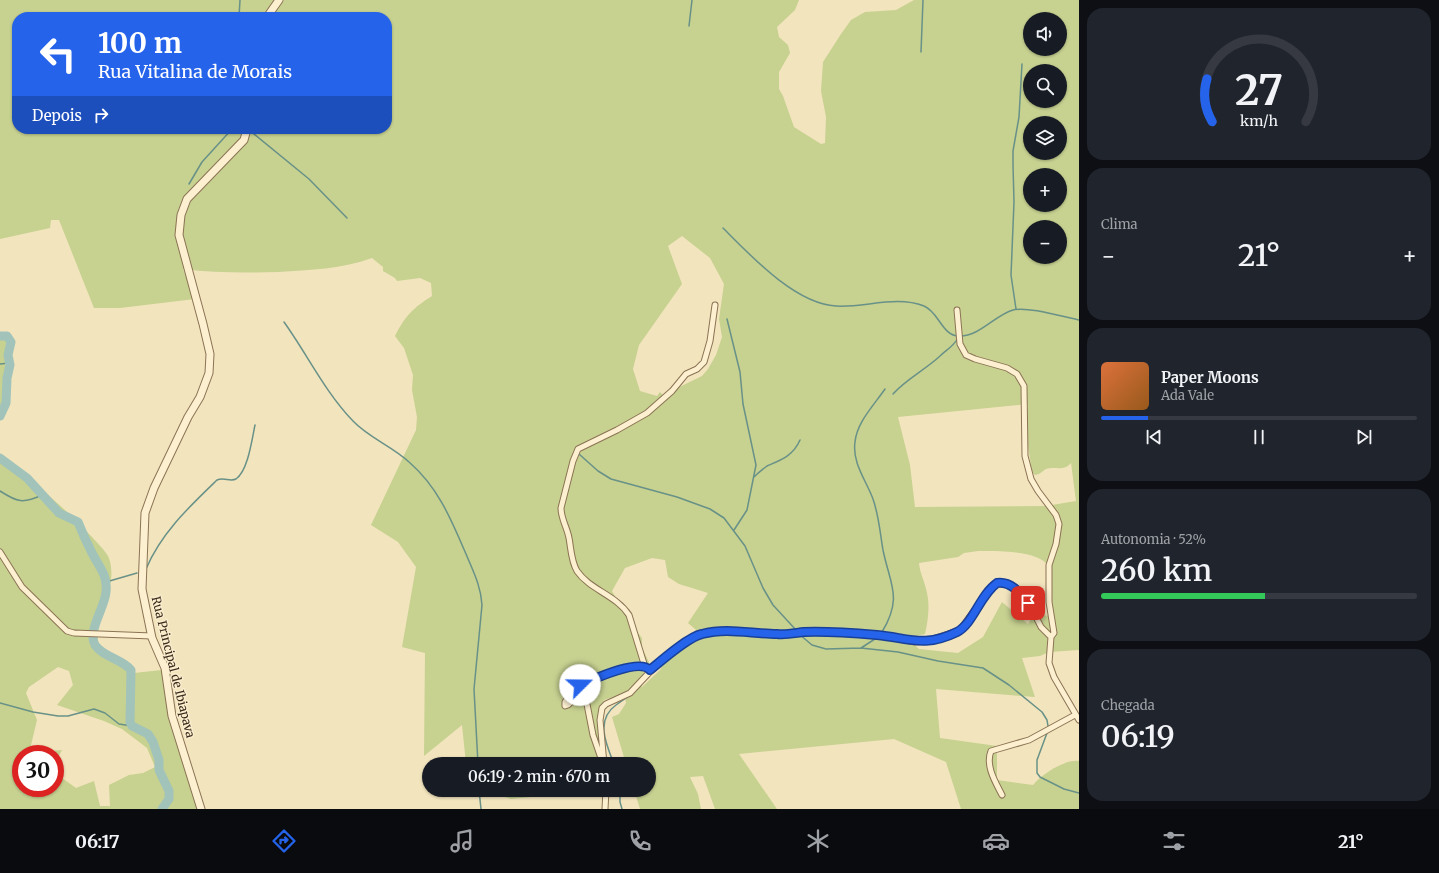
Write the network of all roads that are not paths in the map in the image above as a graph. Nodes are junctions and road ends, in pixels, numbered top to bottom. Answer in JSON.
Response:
{"nodes":[{"id":1,"x":279,"y":0,"type":"edge"},
{"id":2,"x":271,"y":12,"type":"edge"},
{"id":3,"x":246,"y":134,"type":"edge"},
{"id":4,"x":715,"y":305,"type":"dead end"},
{"id":5,"x":957,"y":310,"type":"dead end"},
{"id":6,"x":0,"y":552,"type":"edge"},
{"id":7,"x":152,"y":636,"type":"junction"},
{"id":8,"x":1051,"y":637,"type":"junction"},
{"id":9,"x":645,"y":667,"type":"junction"},
{"id":10,"x":650,"y":670,"type":"junction"},
{"id":11,"x":1075,"y":715,"type":"junction"},
{"id":12,"x":1079,"y":720,"type":"edge"},
{"id":13,"x":600,"y":757,"type":"edge"},
{"id":14,"x":603,"y":757,"type":"edge"},
{"id":15,"x":1002,"y":795,"type":"dead end"},
{"id":16,"x":605,"y":797,"type":"edge"},
{"id":17,"x":201,"y":809,"type":"edge"},
{"id":18,"x":604,"y":809,"type":"edge"}],
"edges":[{"from":1,"to":2,"type":"street"},
{"from":3,"to":7,"type":"street","name":"Rua Principal de Ibiapava"},
{"from":4,"to":9,"type":"street"},
{"from":5,"to":8,"type":"street"},
{"from":6,"to":7,"type":"street"},
{"from":7,"to":17,"type":"street","name":"Rua Principal de Ibiapava"},
{"from":8,"to":10,"type":"street"},
{"from":8,"to":11,"type":"street"},
{"from":9,"to":10,"type":"street"},
{"from":9,"to":13,"type":"street"},
{"from":10,"to":14,"type":"street"},
{"from":11,"to":12,"type":"street"},
{"from":11,"to":15,"type":"street"},
{"from":16,"to":18,"type":"street"}]}
